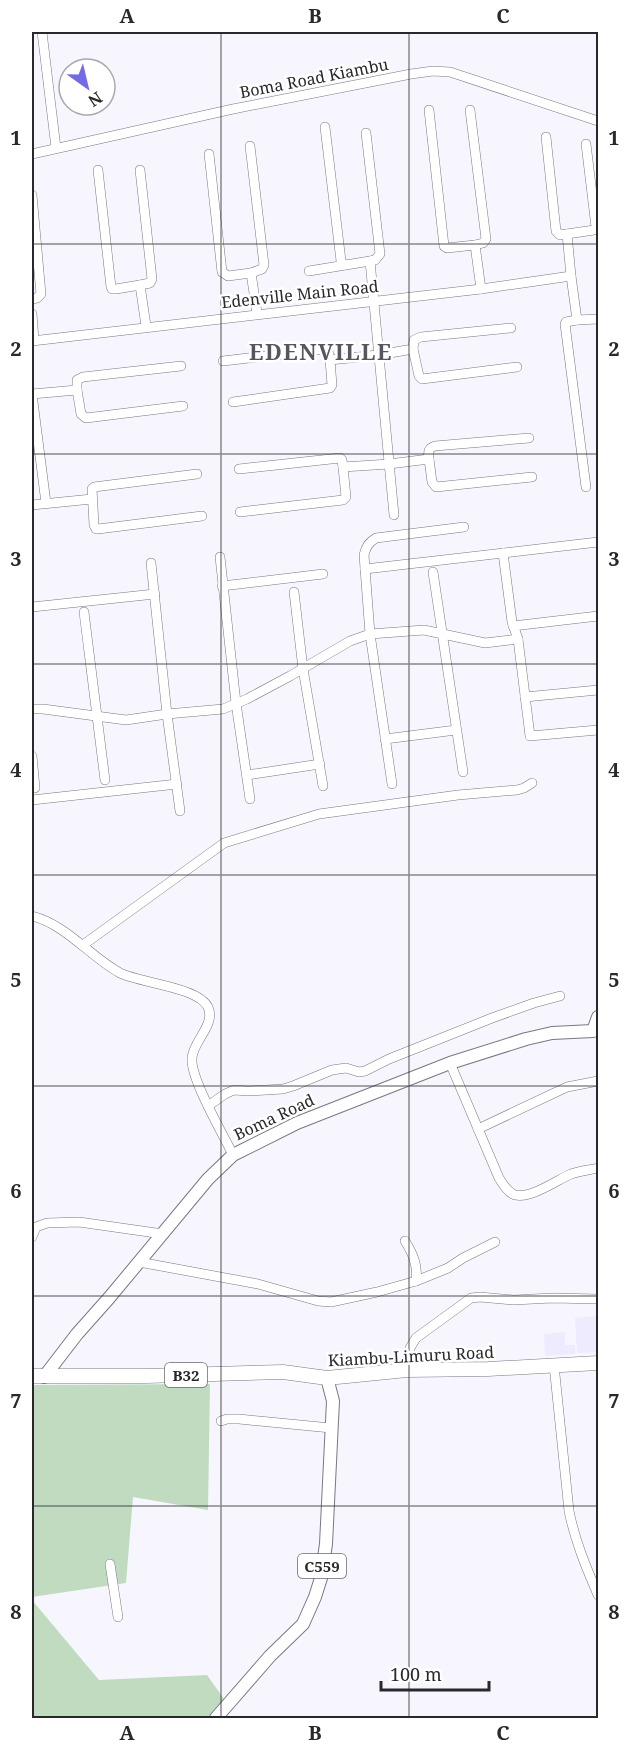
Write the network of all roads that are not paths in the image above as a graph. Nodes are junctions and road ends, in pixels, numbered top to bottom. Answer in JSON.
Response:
{"nodes":[{"id":1,"x":42,"y":32,"type":"edge"},
{"id":2,"x":429,"y":110,"type":"dead end"},
{"id":3,"x":470,"y":110,"type":"dead end"},
{"id":4,"x":598,"y":121,"type":"edge"},
{"id":5,"x":325,"y":127,"type":"dead end"},
{"id":6,"x":366,"y":134,"type":"dead end"},
{"id":7,"x":546,"y":137,"type":"dead end"},
{"id":8,"x":586,"y":144,"type":"dead end"},
{"id":9,"x":250,"y":146,"type":"dead end"},
{"id":10,"x":56,"y":148,"type":"junction"},
{"id":11,"x":32,"y":154,"type":"edge"},
{"id":12,"x":209,"y":154,"type":"dead end"},
{"id":13,"x":98,"y":170,"type":"dead end"},
{"id":14,"x":140,"y":170,"type":"dead end"},
{"id":15,"x":32,"y":195,"type":"edge"},
{"id":16,"x":567,"y":234,"type":"junction"},
{"id":17,"x":475,"y":245,"type":"junction"},
{"id":18,"x":370,"y":261,"type":"junction"},
{"id":19,"x":344,"y":264,"type":"junction"},
{"id":20,"x":309,"y":271,"type":"dead end"},
{"id":21,"x":252,"y":273,"type":"junction"},
{"id":22,"x":571,"y":276,"type":"junction"},
{"id":23,"x":140,"y":285,"type":"junction"},
{"id":24,"x":481,"y":288,"type":"junction"},
{"id":25,"x":32,"y":299,"type":"edge"},
{"id":26,"x":374,"y":300,"type":"junction"},
{"id":27,"x":257,"y":313,"type":"junction"},
{"id":28,"x":32,"y":314,"type":"edge"},
{"id":29,"x":598,"y":319,"type":"edge"},
{"id":30,"x":578,"y":320,"type":"junction"},
{"id":31,"x":146,"y":326,"type":"junction"},
{"id":32,"x":511,"y":327,"type":"dead end"},
{"id":33,"x":33,"y":340,"type":"edge"},
{"id":34,"x":413,"y":349,"type":"junction"},
{"id":35,"x":378,"y":355,"type":"junction"},
{"id":36,"x":330,"y":360,"type":"junction"},
{"id":37,"x":223,"y":361,"type":"dead end"},
{"id":38,"x":181,"y":366,"type":"dead end"},
{"id":39,"x":517,"y":366,"type":"dead end"},
{"id":40,"x":77,"y":390,"type":"junction"},
{"id":41,"x":32,"y":394,"type":"edge"},
{"id":42,"x":233,"y":402,"type":"dead end"},
{"id":43,"x":183,"y":406,"type":"dead end"},
{"id":44,"x":530,"y":438,"type":"dead end"},
{"id":45,"x":429,"y":459,"type":"junction"},
{"id":46,"x":388,"y":464,"type":"junction"},
{"id":47,"x":343,"y":467,"type":"junction"},
{"id":48,"x":239,"y":469,"type":"dead end"},
{"id":49,"x":197,"y":474,"type":"dead end"},
{"id":50,"x":532,"y":477,"type":"dead end"},
{"id":51,"x":586,"y":487,"type":"dead end"},
{"id":52,"x":92,"y":499,"type":"junction"},
{"id":53,"x":46,"y":503,"type":"junction"},
{"id":54,"x":32,"y":505,"type":"edge"},
{"id":55,"x":240,"y":512,"type":"dead end"},
{"id":56,"x":394,"y":515,"type":"dead end"},
{"id":57,"x":202,"y":516,"type":"dead end"},
{"id":58,"x":464,"y":527,"type":"dead end"},
{"id":59,"x":598,"y":542,"type":"edge"},
{"id":60,"x":503,"y":553,"type":"junction"},
{"id":61,"x":220,"y":557,"type":"dead end"},
{"id":62,"x":151,"y":563,"type":"dead end"},
{"id":63,"x":365,"y":569,"type":"junction"},
{"id":64,"x":433,"y":572,"type":"dead end"},
{"id":65,"x":323,"y":574,"type":"dead end"},
{"id":66,"x":222,"y":586,"type":"junction"},
{"id":67,"x":294,"y":592,"type":"dead end"},
{"id":68,"x":155,"y":594,"type":"junction"},
{"id":69,"x":32,"y":607,"type":"edge"},
{"id":70,"x":84,"y":612,"type":"dead end"},
{"id":71,"x":598,"y":616,"type":"edge"},
{"id":72,"x":513,"y":626,"type":"junction"},
{"id":73,"x":442,"y":633,"type":"junction"},
{"id":74,"x":370,"y":634,"type":"junction"},
{"id":75,"x":518,"y":639,"type":"junction"},
{"id":76,"x":303,"y":669,"type":"junction"},
{"id":77,"x":598,"y":690,"type":"edge"},
{"id":78,"x":525,"y":697,"type":"junction"},
{"id":79,"x":236,"y":703,"type":"junction"},
{"id":80,"x":32,"y":709,"type":"edge"},
{"id":81,"x":167,"y":714,"type":"junction"},
{"id":82,"x":97,"y":716,"type":"junction"},
{"id":83,"x":456,"y":730,"type":"junction"},
{"id":84,"x":598,"y":730,"type":"edge"},
{"id":85,"x":385,"y":740,"type":"junction"},
{"id":86,"x":32,"y":756,"type":"edge"},
{"id":87,"x":320,"y":765,"type":"junction"},
{"id":88,"x":463,"y":772,"type":"dead end"},
{"id":89,"x":247,"y":776,"type":"junction"},
{"id":90,"x":105,"y":780,"type":"dead end"},
{"id":91,"x":532,"y":783,"type":"dead end"},
{"id":92,"x":177,"y":784,"type":"junction"},
{"id":93,"x":392,"y":784,"type":"dead end"},
{"id":94,"x":323,"y":786,"type":"dead end"},
{"id":95,"x":35,"y":788,"type":"dead end"},
{"id":96,"x":250,"y":799,"type":"dead end"},
{"id":97,"x":32,"y":800,"type":"edge"},
{"id":98,"x":180,"y":811,"type":"dead end"},
{"id":99,"x":32,"y":916,"type":"edge"},
{"id":100,"x":83,"y":945,"type":"junction"},
{"id":101,"x":560,"y":996,"type":"dead end"},
{"id":102,"x":598,"y":1017,"type":"edge"},
{"id":103,"x":596,"y":1031,"type":"edge"},
{"id":104,"x":450,"y":1063,"type":"junction"},
{"id":105,"x":598,"y":1081,"type":"edge"},
{"id":106,"x":208,"y":1106,"type":"junction"},
{"id":107,"x":478,"y":1129,"type":"junction"},
{"id":108,"x":232,"y":1155,"type":"junction"},
{"id":109,"x":598,"y":1168,"type":"edge"},
{"id":110,"x":163,"y":1234,"type":"junction"},
{"id":111,"x":32,"y":1237,"type":"edge"},
{"id":112,"x":405,"y":1241,"type":"dead end"},
{"id":113,"x":495,"y":1242,"type":"dead end"},
{"id":114,"x":139,"y":1262,"type":"junction"},
{"id":115,"x":416,"y":1281,"type":"junction"},
{"id":116,"x":598,"y":1299,"type":"edge"},
{"id":117,"x":598,"y":1363,"type":"edge"},
{"id":118,"x":554,"y":1365,"type":"junction"},
{"id":119,"x":407,"y":1370,"type":"junction"},
{"id":120,"x":38,"y":1377,"type":"edge"},
{"id":121,"x":327,"y":1378,"type":"junction"},
{"id":122,"x":221,"y":1421,"type":"dead end"},
{"id":123,"x":331,"y":1428,"type":"junction"},
{"id":124,"x":110,"y":1564,"type":"dead end"},
{"id":125,"x":598,"y":1595,"type":"edge"},
{"id":126,"x":118,"y":1617,"type":"dead end"},
{"id":127,"x":216,"y":1719,"type":"edge"}],
"edges":[{"from":1,"to":10,"type":"street"},
{"from":2,"to":17,"type":"street"},
{"from":3,"to":17,"type":"street"},
{"from":4,"to":10,"type":"street","name":"Boma Road Kiambu"},
{"from":5,"to":19,"type":"street"},
{"from":6,"to":18,"type":"street"},
{"from":7,"to":16,"type":"street"},
{"from":8,"to":16,"type":"street"},
{"from":9,"to":21,"type":"street"},
{"from":10,"to":11,"type":"street","name":"Boma Road Kiambu"},
{"from":12,"to":21,"type":"street"},
{"from":13,"to":23,"type":"street"},
{"from":14,"to":23,"type":"street"},
{"from":15,"to":25,"type":"street"},
{"from":16,"to":22,"type":"street"},
{"from":17,"to":24,"type":"street"},
{"from":18,"to":19,"type":"street"},
{"from":18,"to":26,"type":"street"},
{"from":19,"to":20,"type":"street"},
{"from":21,"to":27,"type":"street"},
{"from":22,"to":24,"type":"street","name":"Edenville Main Road"},
{"from":22,"to":30,"type":"street"},
{"from":23,"to":31,"type":"street"},
{"from":24,"to":26,"type":"street","name":"Edenville Main Road"},
{"from":26,"to":27,"type":"street","name":"Edenville Main Road"},
{"from":26,"to":35,"type":"street"},
{"from":27,"to":31,"type":"street","name":"Edenville Main Road"},
{"from":28,"to":33,"type":"street"},
{"from":29,"to":30,"type":"street"},
{"from":30,"to":51,"type":"street"},
{"from":31,"to":33,"type":"street","name":"Edenville Main Road"},
{"from":32,"to":34,"type":"street"},
{"from":34,"to":35,"type":"street"},
{"from":34,"to":39,"type":"street"},
{"from":35,"to":36,"type":"street"},
{"from":35,"to":46,"type":"street"},
{"from":36,"to":37,"type":"street"},
{"from":36,"to":42,"type":"street"},
{"from":38,"to":40,"type":"street"},
{"from":40,"to":41,"type":"street"},
{"from":40,"to":43,"type":"street"},
{"from":41,"to":53,"type":"street"},
{"from":44,"to":45,"type":"street"},
{"from":45,"to":46,"type":"street"},
{"from":45,"to":50,"type":"street"},
{"from":46,"to":47,"type":"street"},
{"from":46,"to":56,"type":"street"},
{"from":47,"to":48,"type":"street"},
{"from":47,"to":55,"type":"street"},
{"from":49,"to":52,"type":"street"},
{"from":52,"to":53,"type":"street"},
{"from":52,"to":57,"type":"street"},
{"from":53,"to":54,"type":"street"},
{"from":58,"to":63,"type":"street"},
{"from":59,"to":60,"type":"street"},
{"from":60,"to":63,"type":"street"},
{"from":60,"to":72,"type":"street"},
{"from":61,"to":66,"type":"street"},
{"from":62,"to":68,"type":"street"},
{"from":63,"to":74,"type":"street"},
{"from":64,"to":73,"type":"street"},
{"from":65,"to":66,"type":"street"},
{"from":66,"to":79,"type":"street"},
{"from":67,"to":76,"type":"street"},
{"from":68,"to":69,"type":"street"},
{"from":68,"to":81,"type":"street"},
{"from":70,"to":82,"type":"street"},
{"from":71,"to":72,"type":"street"},
{"from":72,"to":75,"type":"street"},
{"from":73,"to":74,"type":"street"},
{"from":73,"to":75,"type":"street"},
{"from":73,"to":83,"type":"street"},
{"from":74,"to":76,"type":"street"},
{"from":74,"to":85,"type":"street"},
{"from":75,"to":78,"type":"street"},
{"from":76,"to":79,"type":"street"},
{"from":76,"to":87,"type":"street"},
{"from":77,"to":78,"type":"street"},
{"from":78,"to":84,"type":"street"},
{"from":79,"to":81,"type":"street"},
{"from":79,"to":89,"type":"street"},
{"from":80,"to":82,"type":"street"},
{"from":81,"to":82,"type":"street"},
{"from":81,"to":92,"type":"street"},
{"from":82,"to":90,"type":"street"},
{"from":83,"to":85,"type":"street"},
{"from":83,"to":88,"type":"street"},
{"from":85,"to":93,"type":"street"},
{"from":86,"to":95,"type":"street"},
{"from":87,"to":89,"type":"street"},
{"from":87,"to":94,"type":"street"},
{"from":89,"to":96,"type":"street"},
{"from":91,"to":100,"type":"street"},
{"from":92,"to":97,"type":"street"},
{"from":92,"to":98,"type":"street"},
{"from":99,"to":100,"type":"street"},
{"from":100,"to":106,"type":"street"},
{"from":101,"to":106,"type":"street"},
{"from":102,"to":103,"type":"main road","name":"Boma Road"},
{"from":103,"to":104,"type":"main road","name":"Boma Road"},
{"from":104,"to":107,"type":"street"},
{"from":104,"to":108,"type":"main road","name":"Boma Road"},
{"from":105,"to":107,"type":"street"},
{"from":106,"to":108,"type":"street"},
{"from":107,"to":109,"type":"street"},
{"from":108,"to":110,"type":"main road","name":"Boma Road"},
{"from":110,"to":111,"type":"street"},
{"from":110,"to":114,"type":"main road","name":"Boma Road"},
{"from":112,"to":115,"type":"street"},
{"from":113,"to":115,"type":"street"},
{"from":114,"to":115,"type":"street"},
{"from":114,"to":120,"type":"main road","name":"Boma Road"},
{"from":116,"to":119,"type":"street"},
{"from":117,"to":118,"type":"highway","name":"Kiambu-Limuru Road","number":"B32"},
{"from":118,"to":119,"type":"highway","name":"Kiambu-Limuru Road","number":"B32"},
{"from":118,"to":125,"type":"street"},
{"from":119,"to":121,"type":"highway","name":"Kiambu-Limuru Road","number":"B32"},
{"from":120,"to":121,"type":"highway","name":"Kiambu-Limuru Road","number":"B32"},
{"from":121,"to":123,"type":"main road","number":"C559"},
{"from":122,"to":123,"type":"street"},
{"from":123,"to":127,"type":"main road","number":"C559"},
{"from":124,"to":126,"type":"street"}]}
